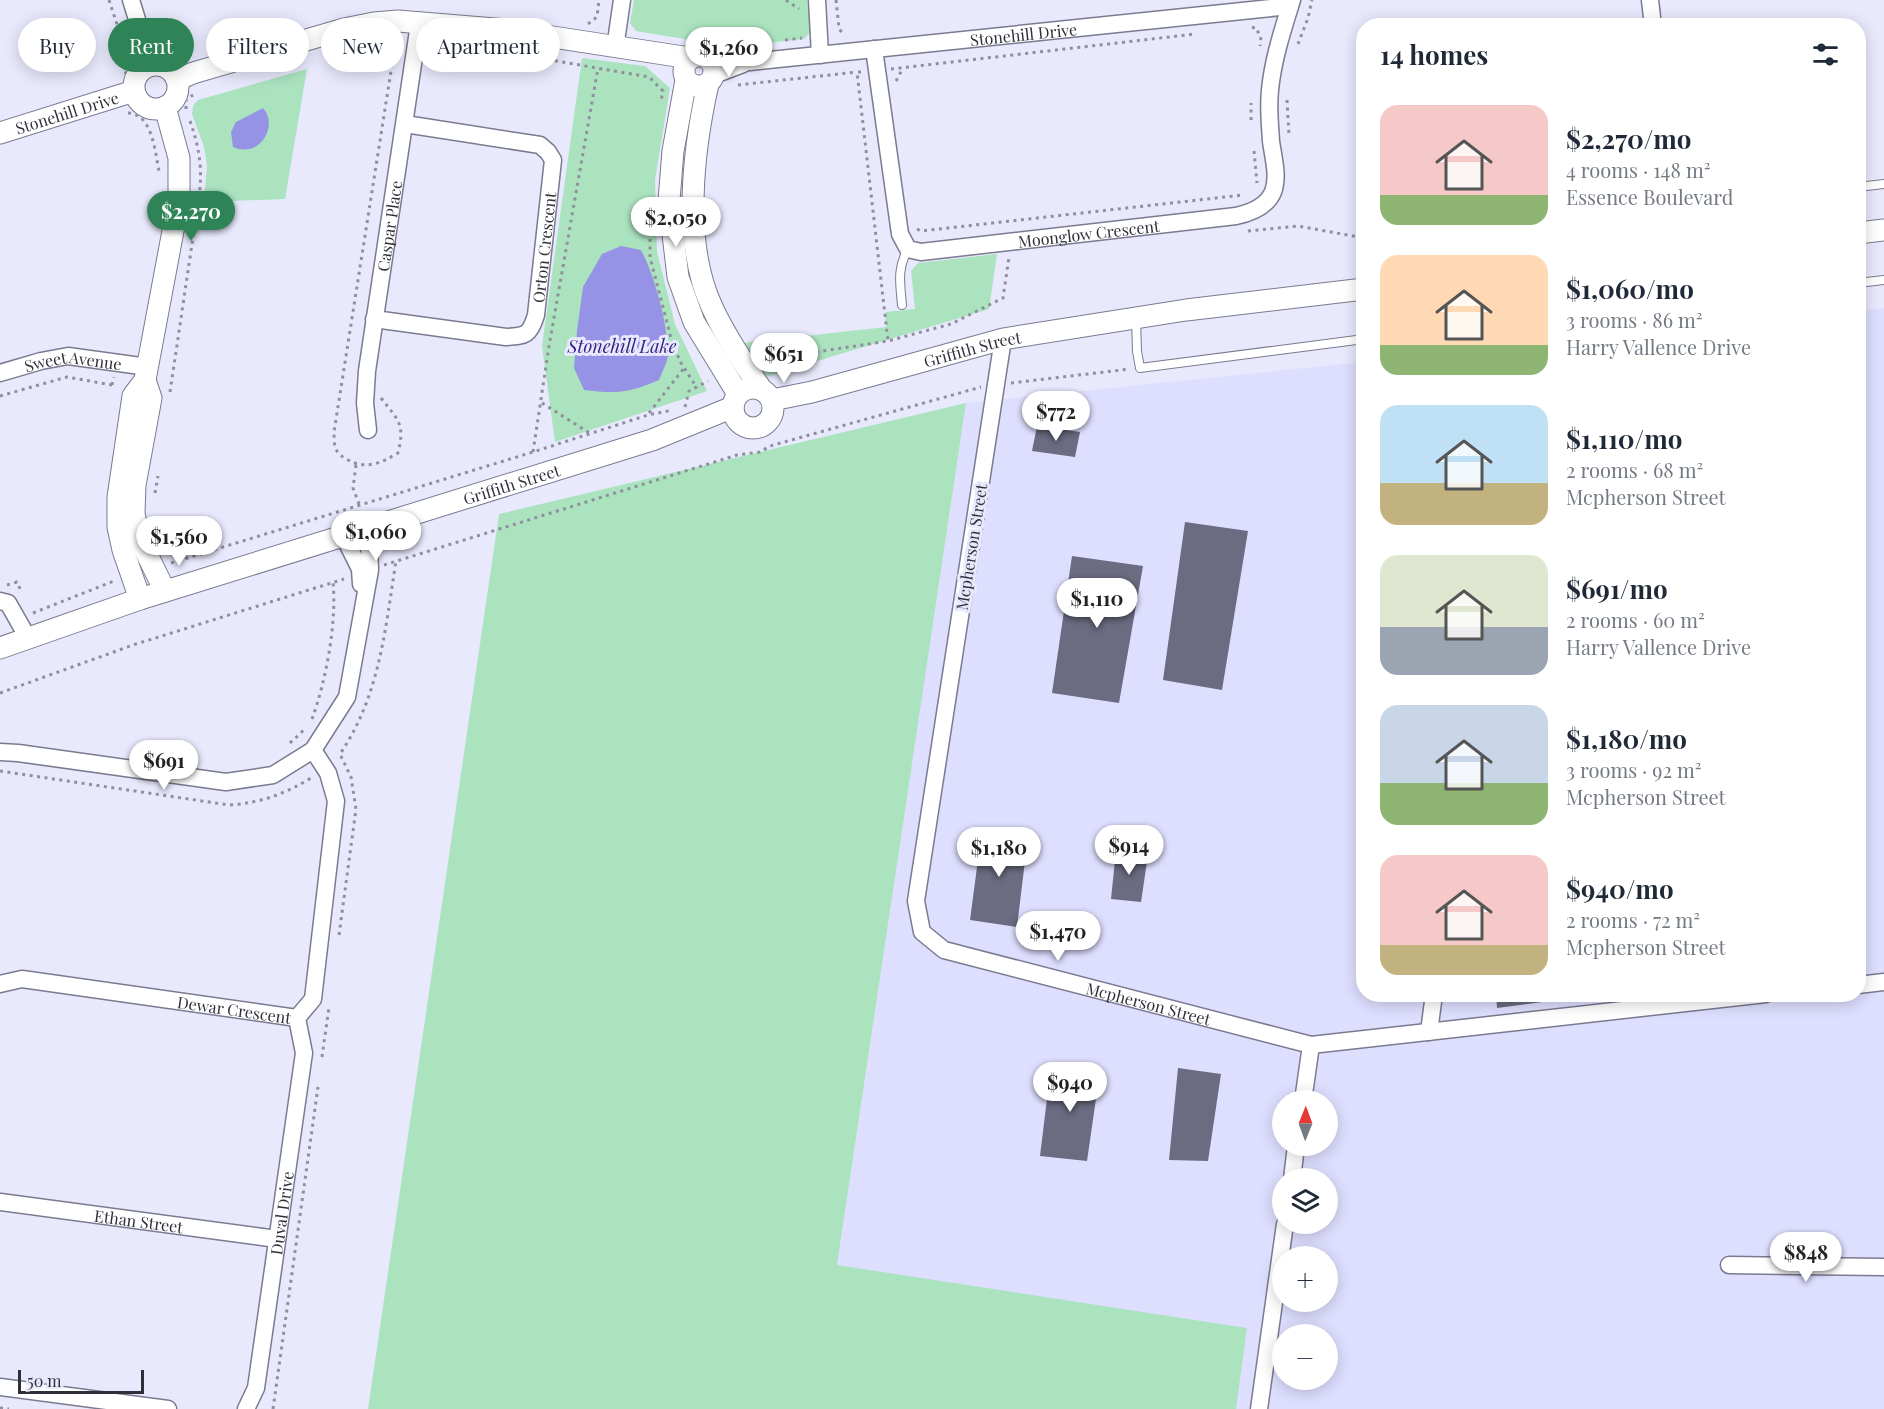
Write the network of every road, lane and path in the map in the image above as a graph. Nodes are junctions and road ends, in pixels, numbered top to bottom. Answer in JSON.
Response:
{"nodes":[{"id":1,"x":109,"y":0,"type":"edge"},
{"id":2,"x":131,"y":0,"type":"edge"},
{"id":3,"x":622,"y":0,"type":"edge"},
{"id":4,"x":786,"y":0,"type":"edge"},
{"id":5,"x":816,"y":0,"type":"edge"},
{"id":6,"x":836,"y":0,"type":"edge"},
{"id":7,"x":1312,"y":0,"type":"edge"},
{"id":8,"x":1650,"y":0,"type":"edge"},
{"id":9,"x":1291,"y":3,"type":"edge"},
{"id":10,"x":799,"y":9,"type":"dead end"},
{"id":11,"x":115,"y":18,"type":"edge"},
{"id":12,"x":136,"y":18,"type":"edge"},
{"id":13,"x":1652,"y":18,"type":"edge"},
{"id":14,"x":416,"y":24,"type":"edge"},
{"id":15,"x":1243,"y":29,"type":"dead end"},
{"id":16,"x":1196,"y":34,"type":"dead end"},
{"id":17,"x":843,"y":35,"type":"dead end"},
{"id":18,"x":802,"y":38,"type":"dead end"},
{"id":19,"x":560,"y":39,"type":"edge"},
{"id":20,"x":779,"y":41,"type":"dead end"},
{"id":21,"x":416,"y":45,"type":"edge"},
{"id":22,"x":1297,"y":45,"type":"dead end"},
{"id":23,"x":615,"y":48,"type":"junction"},
{"id":24,"x":1259,"y":48,"type":"dead end"},
{"id":25,"x":874,"y":49,"type":"junction"},
{"id":26,"x":820,"y":56,"type":"junction"},
{"id":27,"x":598,"y":68,"type":"dead end"},
{"id":28,"x":903,"y":68,"type":"junction"},
{"id":29,"x":877,"y":70,"type":"junction"},
{"id":30,"x":140,"y":72,"type":"edge"},
{"id":31,"x":173,"y":72,"type":"edge"},
{"id":32,"x":699,"y":72,"type":"junction"},
{"id":33,"x":857,"y":72,"type":"junction"},
{"id":34,"x":177,"y":80,"type":"junction"},
{"id":35,"x":895,"y":82,"type":"dead end"},
{"id":36,"x":734,"y":86,"type":"dead end"},
{"id":37,"x":134,"y":91,"type":"junction"},
{"id":38,"x":1287,"y":93,"type":"dead end"},
{"id":39,"x":1252,"y":99,"type":"dead end"},
{"id":40,"x":165,"y":107,"type":"junction"},
{"id":41,"x":1251,"y":121,"type":"dead end"},
{"id":42,"x":405,"y":124,"type":"junction"},
{"id":43,"x":0,"y":133,"type":"edge"},
{"id":44,"x":1271,"y":140,"type":"junction"},
{"id":45,"x":1258,"y":184,"type":"dead end"},
{"id":46,"x":1884,"y":184,"type":"edge"},
{"id":47,"x":1866,"y":186,"type":"edge"},
{"id":48,"x":1247,"y":194,"type":"dead end"},
{"id":49,"x":910,"y":225,"type":"dead end"},
{"id":50,"x":1884,"y":230,"type":"edge"},
{"id":51,"x":1245,"y":231,"type":"dead end"},
{"id":52,"x":1866,"y":232,"type":"edge"},
{"id":53,"x":1356,"y":237,"type":"edge"},
{"id":54,"x":908,"y":249,"type":"junction"},
{"id":55,"x":1009,"y":256,"type":"dead end"},
{"id":56,"x":1884,"y":280,"type":"edge"},
{"id":57,"x":1866,"y":282,"type":"edge"},
{"id":58,"x":1356,"y":290,"type":"edge"},
{"id":59,"x":902,"y":305,"type":"dead end"},
{"id":60,"x":1136,"y":318,"type":"junction"},
{"id":61,"x":374,"y":319,"type":"junction"},
{"id":62,"x":1002,"y":339,"type":"junction"},
{"id":63,"x":1356,"y":340,"type":"edge"},
{"id":64,"x":888,"y":341,"type":"junction"},
{"id":65,"x":743,"y":363,"type":"junction"},
{"id":66,"x":684,"y":368,"type":"dead end"},
{"id":67,"x":1140,"y":368,"type":"junction"},
{"id":68,"x":723,"y":370,"type":"junction"},
{"id":69,"x":0,"y":373,"type":"edge"},
{"id":70,"x":146,"y":374,"type":"junction"},
{"id":71,"x":996,"y":382,"type":"junction"},
{"id":72,"x":112,"y":385,"type":"dead end"},
{"id":73,"x":0,"y":396,"type":"edge"},
{"id":74,"x":769,"y":400,"type":"junction"},
{"id":75,"x":542,"y":403,"type":"junction"},
{"id":76,"x":737,"y":408,"type":"junction"},
{"id":77,"x":648,"y":415,"type":"junction"},
{"id":78,"x":368,"y":430,"type":"dead end"},
{"id":79,"x":591,"y":434,"type":"junction"},
{"id":80,"x":533,"y":452,"type":"junction"},
{"id":81,"x":356,"y":465,"type":"dead end"},
{"id":82,"x":359,"y":505,"type":"junction"},
{"id":83,"x":364,"y":528,"type":"junction"},
{"id":84,"x":342,"y":535,"type":"junction"},
{"id":85,"x":163,"y":565,"type":"dead end"},
{"id":86,"x":365,"y":572,"type":"junction"},
{"id":87,"x":114,"y":581,"type":"dead end"},
{"id":88,"x":333,"y":582,"type":"junction"},
{"id":89,"x":165,"y":591,"type":"junction"},
{"id":90,"x":140,"y":599,"type":"junction"},
{"id":91,"x":0,"y":601,"type":"edge"},
{"id":92,"x":32,"y":614,"type":"dead end"},
{"id":93,"x":28,"y":638,"type":"junction"},
{"id":94,"x":0,"y":648,"type":"edge"},
{"id":95,"x":0,"y":693,"type":"edge"},
{"id":96,"x":311,"y":721,"type":"dead end"},
{"id":97,"x":306,"y":727,"type":"dead end"},
{"id":98,"x":287,"y":746,"type":"dead end"},
{"id":99,"x":313,"y":750,"type":"junction"},
{"id":100,"x":0,"y":752,"type":"edge"},
{"id":101,"x":1884,"y":982,"type":"edge"},
{"id":102,"x":0,"y":984,"type":"edge"},
{"id":103,"x":1866,"y":984,"type":"edge"},
{"id":104,"x":1433,"y":1002,"type":"edge"},
{"id":105,"x":1672,"y":1002,"type":"edge"},
{"id":106,"x":297,"y":1018,"type":"junction"},
{"id":107,"x":1429,"y":1032,"type":"junction"},
{"id":108,"x":1311,"y":1045,"type":"junction"},
{"id":109,"x":1305,"y":1090,"type":"edge"},
{"id":110,"x":0,"y":1202,"type":"edge"},
{"id":111,"x":1284,"y":1234,"type":"edge"},
{"id":112,"x":277,"y":1239,"type":"junction"},
{"id":113,"x":1729,"y":1265,"type":"dead end"},
{"id":114,"x":1884,"y":1268,"type":"edge"},
{"id":115,"x":0,"y":1387,"type":"edge"},
{"id":116,"x":0,"y":1408,"type":"edge"},
{"id":117,"x":9,"y":1409,"type":"edge"},
{"id":118,"x":168,"y":1409,"type":"edge"},
{"id":119,"x":246,"y":1409,"type":"edge"},
{"id":120,"x":1259,"y":1409,"type":"edge"}],
"edges":[{"from":1,"to":11,"type":"path"},
{"from":2,"to":12,"type":"street"},
{"from":3,"to":23,"type":"street"},
{"from":4,"to":10,"type":"path"},
{"from":5,"to":26,"type":"street"},
{"from":6,"to":17,"type":"path"},
{"from":7,"to":22,"type":"path"},
{"from":8,"to":13,"type":"street"},
{"from":9,"to":25,"type":"street","name":"Stonehill Drive"},
{"from":9,"to":44,"type":"street","name":"Moonglow Crescent"},
{"from":14,"to":34,"type":"street"},
{"from":15,"to":24,"type":"path"},
{"from":16,"to":28,"type":"path"},
{"from":18,"to":20,"type":"path"},
{"from":19,"to":23,"type":"street"},
{"from":21,"to":42,"type":"street","name":"Caspar Place"},
{"from":23,"to":32,"type":"street"},
{"from":25,"to":26,"type":"street","name":"Stonehill Drive"},
{"from":25,"to":29,"type":"street"},
{"from":26,"to":32,"type":"street","name":"Stonehill Drive"},
{"from":27,"to":75,"type":"path"},
{"from":28,"to":29,"type":"path"},
{"from":28,"to":35,"type":"path"},
{"from":29,"to":33,"type":"path"},
{"from":29,"to":54,"type":"street"},
{"from":30,"to":37,"type":"street"},
{"from":31,"to":34,"type":"street"},
{"from":32,"to":65,"type":"street"},
{"from":32,"to":68,"type":"street"},
{"from":33,"to":36,"type":"path"},
{"from":33,"to":64,"type":"path"},
{"from":34,"to":40,"type":"street"},
{"from":37,"to":40,"type":"street"},
{"from":37,"to":43,"type":"street","name":"Stonehill Drive"},
{"from":38,"to":44,"type":"path"},
{"from":39,"to":41,"type":"path"},
{"from":40,"to":70,"type":"street"},
{"from":42,"to":61,"type":"street","name":"Caspar Place"},
{"from":42,"to":61,"type":"street","name":"Orton Crescent"},
{"from":44,"to":45,"type":"path"},
{"from":44,"to":54,"type":"street","name":"Moonglow Crescent"},
{"from":46,"to":47,"type":"lane"},
{"from":48,"to":49,"type":"path"},
{"from":50,"to":52,"type":"street"},
{"from":51,"to":53,"type":"path"},
{"from":54,"to":59,"type":"lane"},
{"from":55,"to":64,"type":"path"},
{"from":56,"to":57,"type":"lane"},
{"from":58,"to":60,"type":"street","name":"Griffith Street"},
{"from":60,"to":62,"type":"street","name":"Griffith Street"},
{"from":60,"to":67,"type":"lane"},
{"from":61,"to":78,"type":"street","name":"Caspar Place"},
{"from":62,"to":71,"type":"street","name":"Mcpherson Street"},
{"from":62,"to":74,"type":"street","name":"Griffith Street"},
{"from":63,"to":67,"type":"lane"},
{"from":64,"to":65,"type":"path"},
{"from":65,"to":74,"type":"street"},
{"from":66,"to":77,"type":"path"},
{"from":67,"to":71,"type":"path"},
{"from":68,"to":76,"type":"street"},
{"from":68,"to":77,"type":"path"},
{"from":69,"to":70,"type":"street","name":"Sweet Avenue"},
{"from":70,"to":89,"type":"street"},
{"from":70,"to":90,"type":"street"},
{"from":71,"to":86,"type":"path"},
{"from":71,"to":108,"type":"street","name":"Mcpherson Street"},
{"from":72,"to":73,"type":"path"},
{"from":74,"to":76,"type":"street","name":"Griffith Street"},
{"from":74,"to":76,"type":"street"},
{"from":75,"to":79,"type":"path"},
{"from":75,"to":80,"type":"path"},
{"from":76,"to":83,"type":"street","name":"Griffith Street"},
{"from":77,"to":79,"type":"path"},
{"from":79,"to":80,"type":"path"},
{"from":80,"to":82,"type":"path"},
{"from":81,"to":82,"type":"path"},
{"from":82,"to":85,"type":"path"},
{"from":83,"to":84,"type":"street","name":"Griffith Street"},
{"from":83,"to":86,"type":"street"},
{"from":84,"to":86,"type":"street"},
{"from":84,"to":89,"type":"street","name":"Griffith Street"},
{"from":86,"to":88,"type":"path"},
{"from":86,"to":99,"type":"street"},
{"from":87,"to":92,"type":"path"},
{"from":88,"to":95,"type":"path"},
{"from":88,"to":96,"type":"path"},
{"from":89,"to":90,"type":"street","name":"Griffith Street"},
{"from":90,"to":93,"type":"street","name":"Griffith Street"},
{"from":91,"to":93,"type":"street"},
{"from":93,"to":94,"type":"street","name":"Griffith Street"},
{"from":97,"to":98,"type":"path"},
{"from":99,"to":100,"type":"street"},
{"from":99,"to":106,"type":"street","name":"Dewar Crescent"},
{"from":101,"to":103,"type":"street"},
{"from":102,"to":106,"type":"street","name":"Dewar Crescent"},
{"from":104,"to":107,"type":"street"},
{"from":105,"to":107,"type":"street","name":"Mcpherson Street"},
{"from":106,"to":112,"type":"street","name":"Duval Drive"},
{"from":107,"to":108,"type":"street","name":"Mcpherson Street"},
{"from":108,"to":109,"type":"street"},
{"from":110,"to":112,"type":"street","name":"Ethan Street"},
{"from":111,"to":120,"type":"street"},
{"from":112,"to":119,"type":"street","name":"Duval Drive"},
{"from":113,"to":114,"type":"street"},
{"from":115,"to":118,"type":"street"},
{"from":116,"to":117,"type":"path"}]}
